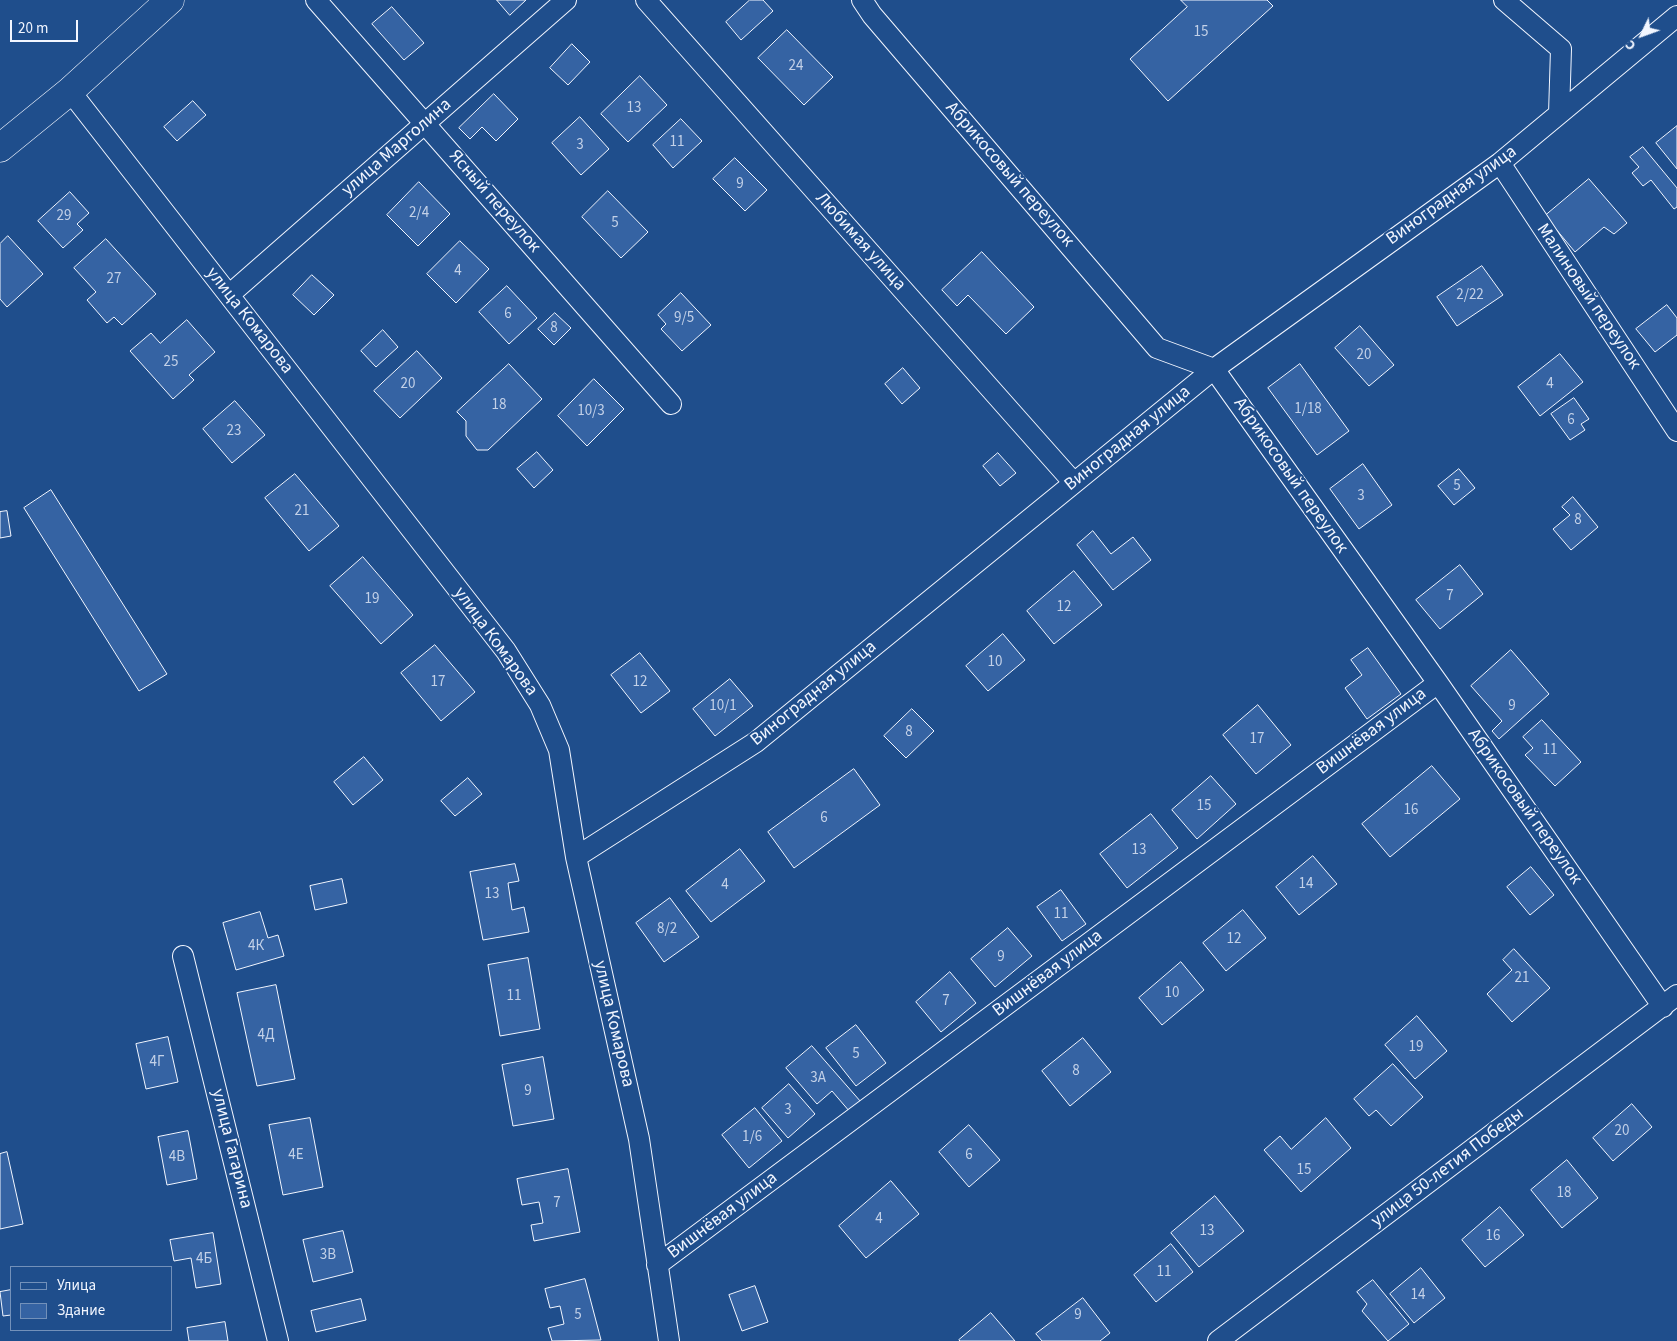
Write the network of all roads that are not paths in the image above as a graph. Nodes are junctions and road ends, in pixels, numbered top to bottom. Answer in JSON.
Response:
{"nodes":[{"id":1,"x":170,"y":0,"type":"edge"},
{"id":2,"x":316,"y":0,"type":"edge"},
{"id":3,"x":566,"y":0,"type":"edge"},
{"id":4,"x":646,"y":0,"type":"edge"},
{"id":5,"x":862,"y":0,"type":"edge"},
{"id":6,"x":1504,"y":0,"type":"edge"},
{"id":7,"x":1677,"y":16,"type":"edge"},
{"id":8,"x":70,"y":91,"type":"junction"},
{"id":9,"x":1559,"y":114,"type":"junction"},
{"id":10,"x":425,"y":123,"type":"junction"},
{"id":11,"x":0,"y":148,"type":"edge"},
{"id":12,"x":1500,"y":164,"type":"junction"},
{"id":13,"x":229,"y":295,"type":"junction"},
{"id":14,"x":1214,"y":369,"type":"junction"},
{"id":15,"x":671,"y":404,"type":"dead end"},
{"id":16,"x":1677,"y":431,"type":"edge"},
{"id":17,"x":1074,"y":483,"type":"junction"},
{"id":18,"x":1438,"y":683,"type":"junction"},
{"id":19,"x":576,"y":857,"type":"junction"},
{"id":20,"x":183,"y":956,"type":"dead end"},
{"id":21,"x":1670,"y":1001,"type":"edge"},
{"id":22,"x":657,"y":1266,"type":"junction"},
{"id":23,"x":278,"y":1341,"type":"edge"},
{"id":24,"x":669,"y":1341,"type":"edge"},
{"id":25,"x":1218,"y":1341,"type":"edge"}],
"edges":[{"from":1,"to":8,"type":"main road"},
{"from":2,"to":10,"type":"street","name":"Ясный переулок"},
{"from":3,"to":10,"type":"street","name":"улица Марголина"},
{"from":4,"to":17,"type":"street","name":"Любимая улица"},
{"from":5,"to":14,"type":"street","name":"Абрикосовый переулок"},
{"from":6,"to":9,"type":"street"},
{"from":7,"to":9,"type":"street","name":"Виноградная улица"},
{"from":8,"to":11,"type":"main road"},
{"from":8,"to":13,"type":"street","name":"улица Комарова"},
{"from":9,"to":12,"type":"street","name":"Виноградная улица"},
{"from":10,"to":13,"type":"street","name":"улица Марголина"},
{"from":10,"to":15,"type":"street","name":"Ясный переулок"},
{"from":12,"to":14,"type":"street","name":"Виноградная улица"},
{"from":12,"to":16,"type":"street","name":"Малиновый переулок"},
{"from":13,"to":19,"type":"street","name":"улица Комарова"},
{"from":14,"to":17,"type":"street","name":"Виноградная улица"},
{"from":14,"to":18,"type":"street","name":"Абрикосовый переулок"},
{"from":17,"to":19,"type":"street","name":"Виноградная улица"},
{"from":18,"to":21,"type":"street","name":"Абрикосовый переулок"},
{"from":18,"to":22,"type":"street","name":"Вишнёвая улица"},
{"from":19,"to":22,"type":"street","name":"улица Комарова"},
{"from":20,"to":23,"type":"street","name":"улица Гагарина"},
{"from":21,"to":25,"type":"street","name":"улица 50-летия Победы"},
{"from":22,"to":24,"type":"street","name":"улица Комарова"}]}
